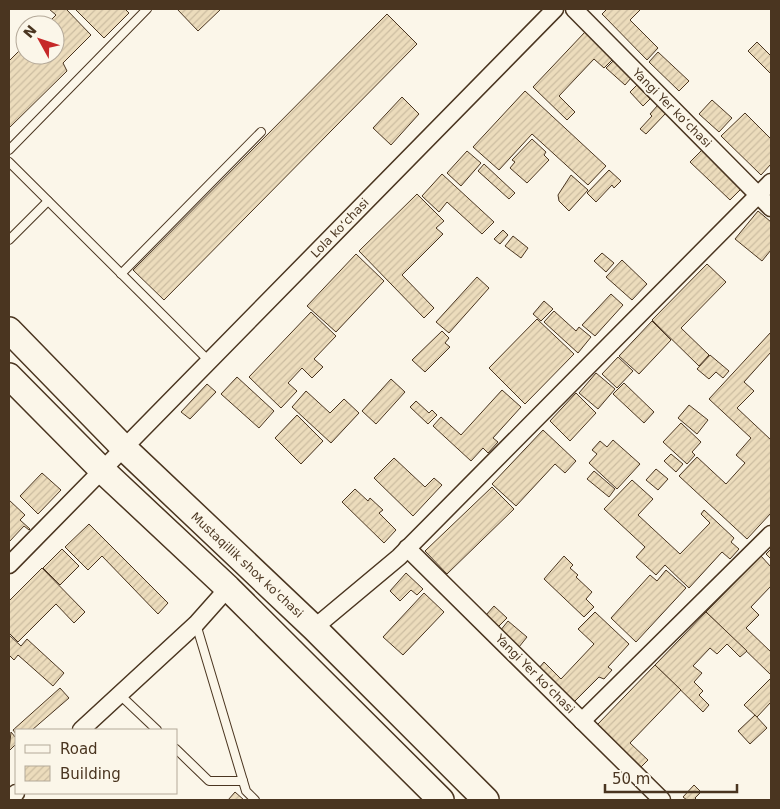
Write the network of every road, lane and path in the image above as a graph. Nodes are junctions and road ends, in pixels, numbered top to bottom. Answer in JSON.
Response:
{"nodes":[{"id":1,"x":147,"y":9,"type":"edge"},
{"id":2,"x":555,"y":9,"type":"edge"},
{"id":3,"x":574,"y":9,"type":"edge"},
{"id":4,"x":261,"y":132,"type":"dead end"},
{"id":5,"x":9,"y":150,"type":"edge"},
{"id":6,"x":9,"y":162,"type":"edge"},
{"id":7,"x":771,"y":182,"type":"edge"},
{"id":8,"x":758,"y":195,"type":"junction"},
{"id":9,"x":48,"y":201,"type":"junction"},
{"id":10,"x":771,"y":208,"type":"edge"},
{"id":11,"x":9,"y":240,"type":"edge"},
{"id":12,"x":121,"y":274,"type":"junction"},
{"id":13,"x":9,"y":330,"type":"edge"},
{"id":14,"x":210,"y":361,"type":"junction"},
{"id":15,"x":9,"y":376,"type":"edge"},
{"id":16,"x":124,"y":448,"type":"junction"},
{"id":17,"x":103,"y":470,"type":"junction"},
{"id":18,"x":771,"y":534,"type":"edge"},
{"id":19,"x":407,"y":548,"type":"junction"},
{"id":20,"x":9,"y":565,"type":"edge"},
{"id":21,"x":228,"y":588,"type":"junction"},
{"id":22,"x":196,"y":624,"type":"junction"},
{"id":23,"x":314,"y":628,"type":"junction"},
{"id":24,"x":119,"y":694,"type":"junction"},
{"id":25,"x":582,"y":721,"type":"junction"},
{"id":26,"x":82,"y":729,"type":"edge"},
{"id":27,"x":156,"y":729,"type":"edge"},
{"id":28,"x":178,"y":751,"type":"edge"},
{"id":29,"x":243,"y":781,"type":"junction"},
{"id":30,"x":255,"y":800,"type":"edge"},
{"id":31,"x":435,"y":800,"type":"edge"},
{"id":32,"x":486,"y":800,"type":"edge"},
{"id":33,"x":662,"y":800,"type":"edge"}],
"edges":[{"from":1,"to":5,"type":"lane"},
{"from":2,"to":14,"type":"street","name":"Lola koʻchasi"},
{"from":3,"to":8,"type":"street","name":"Yangi Yer koʻchasi"},
{"from":4,"to":12,"type":"lane"},
{"from":6,"to":9,"type":"lane"},
{"from":7,"to":8,"type":"street"},
{"from":8,"to":10,"type":"street","name":"Yangi Yer koʻchasi"},
{"from":8,"to":19,"type":"street"},
{"from":9,"to":11,"type":"lane"},
{"from":9,"to":12,"type":"lane"},
{"from":12,"to":14,"type":"lane"},
{"from":13,"to":16,"type":"main road","name":"Mustaqillik shox ko'chasi"},
{"from":14,"to":16,"type":"street","name":"Lola koʻchasi"},
{"from":15,"to":17,"type":"main road"},
{"from":16,"to":17,"type":"street","name":"Lola koʻchasi"},
{"from":16,"to":23,"type":"main road","name":"Mustaqillik shox ko'chasi"},
{"from":17,"to":20,"type":"street","name":"Lola koʻchasi"},
{"from":17,"to":21,"type":"main road"},
{"from":18,"to":25,"type":"street"},
{"from":19,"to":23,"type":"street"},
{"from":19,"to":25,"type":"street","name":"Yangi Yer koʻchasi"},
{"from":21,"to":22,"type":"street"},
{"from":21,"to":31,"type":"main road"},
{"from":22,"to":24,"type":"street"},
{"from":22,"to":29,"type":"lane"},
{"from":23,"to":32,"type":"main road","name":"Mustaqillik shox ko'chasi"},
{"from":24,"to":26,"type":"street"},
{"from":24,"to":27,"type":"lane"},
{"from":25,"to":33,"type":"street","name":"Yangi Yer koʻchasi"},
{"from":28,"to":29,"type":"lane"},
{"from":29,"to":30,"type":"lane"}]}
